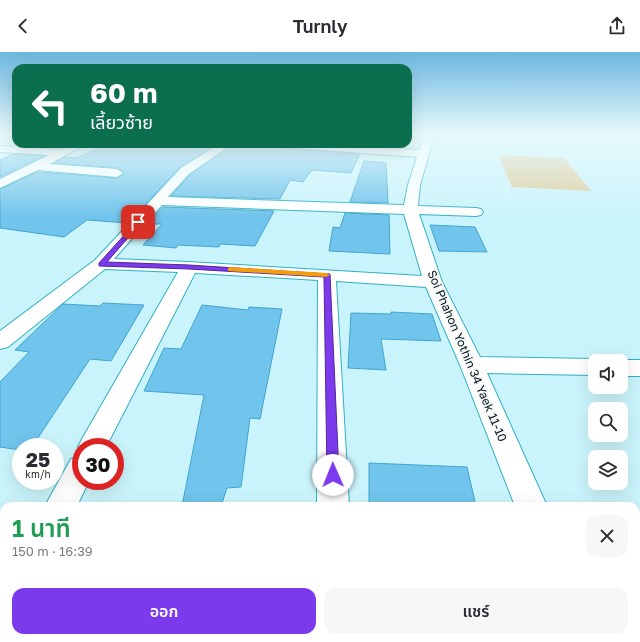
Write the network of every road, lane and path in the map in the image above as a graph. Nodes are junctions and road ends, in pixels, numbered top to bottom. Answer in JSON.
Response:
{"nodes":[{"id":1,"x":46,"y":162,"type":"edge"},
{"id":2,"x":199,"y":162,"type":"edge"},
{"id":3,"x":421,"y":162,"type":"edge"},
{"id":4,"x":37,"y":166,"type":"junction"},
{"id":5,"x":117,"y":173,"type":"dead end"},
{"id":6,"x":0,"y":184,"type":"edge"},
{"id":7,"x":156,"y":201,"type":"junction"},
{"id":8,"x":410,"y":210,"type":"junction"},
{"id":9,"x":476,"y":212,"type":"dead end"},
{"id":10,"x":101,"y":264,"type":"junction"},
{"id":11,"x":189,"y":267,"type":"junction"},
{"id":12,"x":327,"y":275,"type":"junction"},
{"id":13,"x":433,"y":282,"type":"junction"},
{"id":14,"x":0,"y":342,"type":"edge"},
{"id":15,"x":472,"y":365,"type":"junction"},
{"id":16,"x":588,"y":368,"type":"edge"},
{"id":17,"x":628,"y":368,"type":"edge"},
{"id":18,"x":640,"y":368,"type":"edge"},
{"id":19,"x":97,"y":438,"type":"edge"},
{"id":20,"x":72,"y":485,"type":"edge"},
{"id":21,"x":63,"y":502,"type":"edge"},
{"id":22,"x":334,"y":502,"type":"edge"},
{"id":23,"x":529,"y":502,"type":"edge"}],
"edges":[{"from":1,"to":4,"type":"street"},
{"from":2,"to":7,"type":"street"},
{"from":3,"to":8,"type":"street","name":"Soi Phahon Yothin 34 Yaek 11-10"},
{"from":4,"to":5,"type":"street"},
{"from":4,"to":6,"type":"street"},
{"from":7,"to":8,"type":"street"},
{"from":7,"to":10,"type":"street"},
{"from":8,"to":9,"type":"street"},
{"from":8,"to":13,"type":"street","name":"Soi Phahon Yothin 34 Yaek 11-10"},
{"from":10,"to":11,"type":"street"},
{"from":10,"to":14,"type":"street"},
{"from":11,"to":12,"type":"street"},
{"from":11,"to":19,"type":"street"},
{"from":12,"to":13,"type":"street"},
{"from":12,"to":22,"type":"street"},
{"from":13,"to":15,"type":"street","name":"Soi Phahon Yothin 34 Yaek 11-10"},
{"from":15,"to":16,"type":"street"},
{"from":15,"to":23,"type":"street","name":"Soi Phahon Yothin 34 Yaek 11-10"},
{"from":17,"to":18,"type":"street"},
{"from":20,"to":21,"type":"street"}]}
